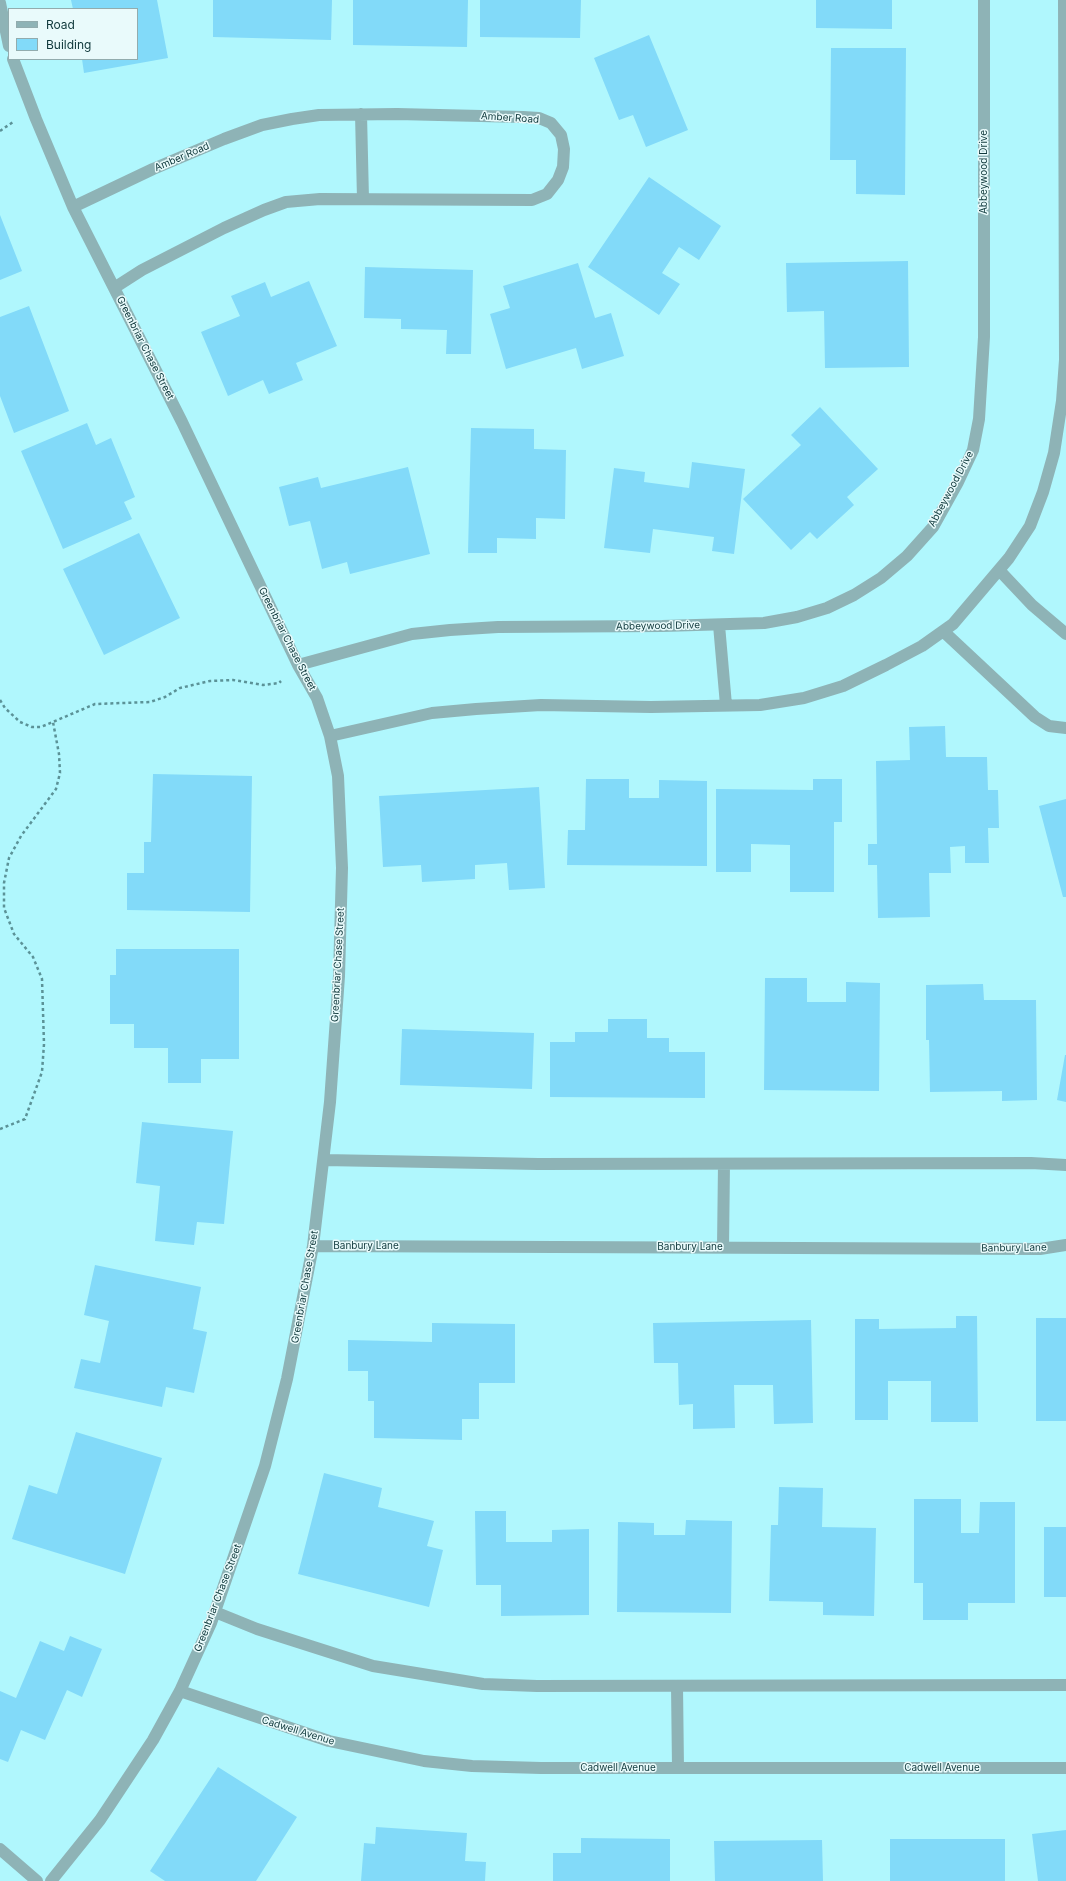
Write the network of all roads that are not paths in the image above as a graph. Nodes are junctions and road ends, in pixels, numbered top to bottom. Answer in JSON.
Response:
{"nodes":[{"id":1,"x":984,"y":0,"type":"edge"},
{"id":2,"x":1064,"y":0,"type":"edge"},
{"id":3,"x":0,"y":3,"type":"edge"},
{"id":4,"x":8,"y":41,"type":"edge"},
{"id":5,"x":13,"y":60,"type":"edge"},
{"id":6,"x":362,"y":114,"type":"junction"},
{"id":7,"x":363,"y":199,"type":"junction"},
{"id":8,"x":73,"y":207,"type":"junction"},
{"id":9,"x":114,"y":288,"type":"junction"},
{"id":10,"x":999,"y":570,"type":"junction"},
{"id":11,"x":719,"y":625,"type":"junction"},
{"id":12,"x":944,"y":631,"type":"junction"},
{"id":13,"x":1066,"y":634,"type":"edge"},
{"id":14,"x":298,"y":665,"type":"junction"},
{"id":15,"x":726,"y":705,"type":"junction"},
{"id":16,"x":1066,"y":728,"type":"edge"},
{"id":17,"x":330,"y":736,"type":"junction"},
{"id":18,"x":324,"y":1160,"type":"junction"},
{"id":19,"x":724,"y":1164,"type":"junction"},
{"id":20,"x":1066,"y":1165,"type":"edge"},
{"id":21,"x":1066,"y":1245,"type":"edge"},
{"id":22,"x":314,"y":1246,"type":"junction"},
{"id":23,"x":723,"y":1247,"type":"junction"},
{"id":24,"x":215,"y":1612,"type":"junction"},
{"id":25,"x":1066,"y":1685,"type":"edge"},
{"id":26,"x":677,"y":1686,"type":"junction"},
{"id":27,"x":180,"y":1691,"type":"junction"},
{"id":28,"x":678,"y":1768,"type":"junction"},
{"id":29,"x":1066,"y":1768,"type":"edge"},
{"id":30,"x":0,"y":1849,"type":"edge"},
{"id":31,"x":37,"y":1881,"type":"edge"},
{"id":32,"x":52,"y":1881,"type":"edge"}],
"edges":[{"from":1,"to":11,"type":"street","name":"Abbeywood Drive"},
{"from":2,"to":10,"type":"street"},
{"from":3,"to":4,"type":"street"},
{"from":5,"to":8,"type":"street","name":"Greenbriar Chase Street"},
{"from":6,"to":7,"type":"street"},
{"from":6,"to":7,"type":"street","name":"Amber Road"},
{"from":6,"to":8,"type":"street","name":"Amber Road"},
{"from":7,"to":9,"type":"street","name":"Amber Road"},
{"from":8,"to":9,"type":"street","name":"Greenbriar Chase Street"},
{"from":9,"to":14,"type":"street","name":"Greenbriar Chase Street"},
{"from":10,"to":12,"type":"street"},
{"from":10,"to":13,"type":"street"},
{"from":11,"to":14,"type":"street","name":"Abbeywood Drive"},
{"from":11,"to":15,"type":"street"},
{"from":12,"to":15,"type":"street"},
{"from":12,"to":16,"type":"street"},
{"from":14,"to":17,"type":"street","name":"Greenbriar Chase Street"},
{"from":15,"to":17,"type":"street"},
{"from":17,"to":18,"type":"street","name":"Greenbriar Chase Street"},
{"from":18,"to":19,"type":"street"},
{"from":18,"to":22,"type":"street","name":"Greenbriar Chase Street"},
{"from":19,"to":20,"type":"street"},
{"from":19,"to":23,"type":"street"},
{"from":21,"to":23,"type":"street","name":"Banbury Lane"},
{"from":22,"to":23,"type":"street","name":"Banbury Lane"},
{"from":22,"to":24,"type":"street","name":"Greenbriar Chase Street"},
{"from":24,"to":26,"type":"street"},
{"from":24,"to":27,"type":"street","name":"Greenbriar Chase Street"},
{"from":25,"to":26,"type":"street"},
{"from":26,"to":28,"type":"street"},
{"from":27,"to":28,"type":"street","name":"Cadwell Avenue"},
{"from":27,"to":32,"type":"street","name":"Greenbriar Chase Street"},
{"from":28,"to":29,"type":"street","name":"Cadwell Avenue"},
{"from":30,"to":31,"type":"street"}]}
